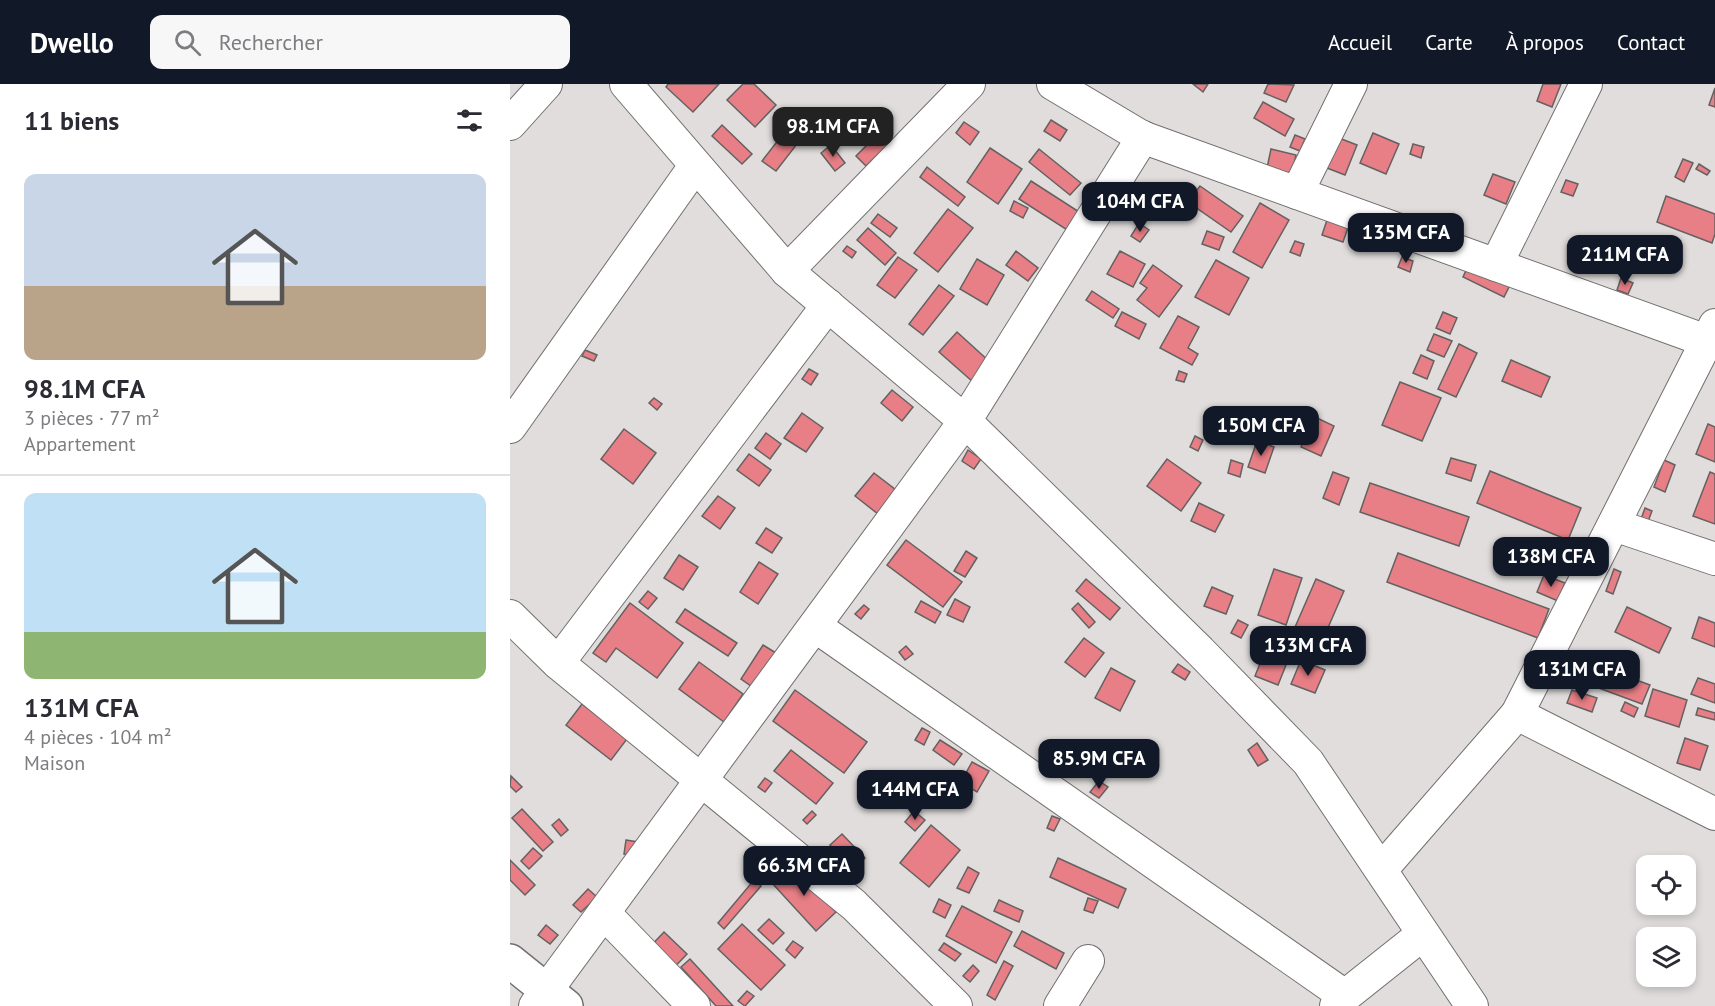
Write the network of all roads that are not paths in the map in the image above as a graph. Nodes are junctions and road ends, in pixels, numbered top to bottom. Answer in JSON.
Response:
{"nodes":[{"id":1,"x":546,"y":84,"type":"edge"},
{"id":2,"x":626,"y":84,"type":"edge"},
{"id":3,"x":969,"y":84,"type":"edge"},
{"id":4,"x":1053,"y":84,"type":"edge"},
{"id":5,"x":1352,"y":84,"type":"edge"},
{"id":6,"x":1586,"y":84,"type":"edge"},
{"id":7,"x":510,"y":124,"type":"edge"},
{"id":8,"x":1143,"y":137,"type":"junction"},
{"id":9,"x":695,"y":166,"type":"junction"},
{"id":10,"x":1297,"y":193,"type":"junction"},
{"id":11,"x":1496,"y":265,"type":"junction"},
{"id":12,"x":788,"y":271,"type":"junction"},
{"id":13,"x":828,"y":305,"type":"junction"},
{"id":14,"x":1713,"y":337,"type":"edge"},
{"id":15,"x":966,"y":421,"type":"junction"},
{"id":16,"x":510,"y":427,"type":"edge"},
{"id":17,"x":1614,"y":525,"type":"junction"},
{"id":18,"x":1715,"y":559,"type":"edge"},
{"id":19,"x":510,"y":616,"type":"edge"},
{"id":20,"x":815,"y":626,"type":"junction"},
{"id":21,"x":558,"y":663,"type":"junction"},
{"id":22,"x":1516,"y":714,"type":"junction"},
{"id":23,"x":702,"y":780,"type":"junction"},
{"id":24,"x":1715,"y":814,"type":"edge"},
{"id":25,"x":1381,"y":870,"type":"junction"},
{"id":26,"x":604,"y":914,"type":"junction"},
{"id":27,"x":1423,"y":934,"type":"junction"},
{"id":28,"x":510,"y":961,"type":"edge"},
{"id":29,"x":1088,"y":961,"type":"dead end"},
{"id":30,"x":549,"y":1001,"type":"edge"},
{"id":31,"x":1340,"y":1001,"type":"edge"},
{"id":32,"x":694,"y":1006,"type":"edge"},
{"id":33,"x":956,"y":1006,"type":"edge"},
{"id":34,"x":1060,"y":1006,"type":"edge"},
{"id":35,"x":1472,"y":1006,"type":"edge"}],
"edges":[{"from":1,"to":7,"type":"street"},
{"from":2,"to":9,"type":"street"},
{"from":3,"to":12,"type":"street"},
{"from":4,"to":8,"type":"street"},
{"from":5,"to":10,"type":"street"},
{"from":6,"to":11,"type":"street"},
{"from":8,"to":10,"type":"street"},
{"from":8,"to":15,"type":"street"},
{"from":9,"to":12,"type":"street"},
{"from":9,"to":16,"type":"street"},
{"from":10,"to":11,"type":"street"},
{"from":11,"to":14,"type":"street"},
{"from":12,"to":13,"type":"street"},
{"from":13,"to":15,"type":"street"},
{"from":13,"to":21,"type":"street"},
{"from":14,"to":17,"type":"street"},
{"from":15,"to":20,"type":"street"},
{"from":15,"to":25,"type":"street"},
{"from":17,"to":18,"type":"street"},
{"from":17,"to":22,"type":"street"},
{"from":19,"to":21,"type":"street"},
{"from":20,"to":23,"type":"street"},
{"from":20,"to":31,"type":"street"},
{"from":21,"to":23,"type":"street"},
{"from":22,"to":24,"type":"street"},
{"from":22,"to":25,"type":"street"},
{"from":23,"to":26,"type":"street"},
{"from":23,"to":33,"type":"street"},
{"from":25,"to":27,"type":"street"},
{"from":26,"to":30,"type":"street"},
{"from":26,"to":32,"type":"street"},
{"from":27,"to":31,"type":"street"},
{"from":27,"to":35,"type":"street"},
{"from":28,"to":30,"type":"highway"},
{"from":29,"to":34,"type":"street"}]}
